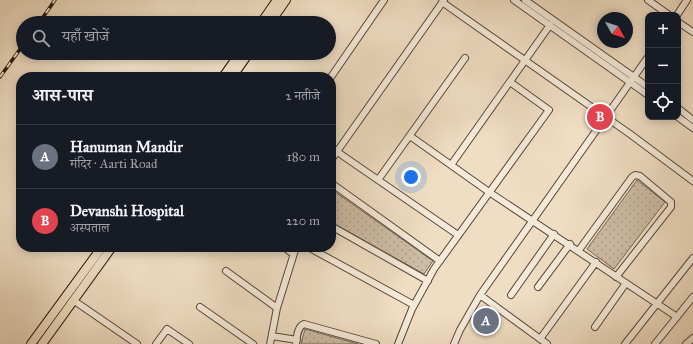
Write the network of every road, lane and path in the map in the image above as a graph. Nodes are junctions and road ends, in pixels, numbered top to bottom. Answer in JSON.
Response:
{"nodes":[{"id":1,"x":277,"y":0,"type":"edge"},
{"id":2,"x":286,"y":0,"type":"edge"},
{"id":3,"x":384,"y":0,"type":"edge"},
{"id":4,"x":514,"y":0,"type":"edge"},
{"id":5,"x":525,"y":0,"type":"edge"},
{"id":6,"x":648,"y":0,"type":"edge"},
{"id":7,"x":687,"y":0,"type":"edge"},
{"id":8,"x":443,"y":1,"type":"edge"},
{"id":9,"x":664,"y":12,"type":"edge"},
{"id":10,"x":679,"y":12,"type":"edge"},
{"id":11,"x":266,"y":16,"type":"edge"},
{"id":12,"x":275,"y":16,"type":"edge"},
{"id":13,"x":681,"y":24,"type":"edge"},
{"id":14,"x":550,"y":25,"type":"junction"},
{"id":15,"x":693,"y":32,"type":"edge"},
{"id":16,"x":465,"y":58,"type":"dead end"},
{"id":17,"x":235,"y":60,"type":"edge"},
{"id":18,"x":243,"y":60,"type":"edge"},
{"id":19,"x":526,"y":60,"type":"junction"},
{"id":20,"x":645,"y":62,"type":"edge"},
{"id":21,"x":227,"y":72,"type":"edge"},
{"id":22,"x":235,"y":72,"type":"edge"},
{"id":23,"x":334,"y":72,"type":"edge"},
{"id":24,"x":633,"y":80,"type":"junction"},
{"id":25,"x":510,"y":82,"type":"junction"},
{"id":26,"x":645,"y":86,"type":"edge"},
{"id":27,"x":645,"y":92,"type":"edge"},
{"id":28,"x":681,"y":110,"type":"edge"},
{"id":29,"x":606,"y":117,"type":"junction"},
{"id":30,"x":681,"y":119,"type":"edge"},
{"id":31,"x":693,"y":120,"type":"edge"},
{"id":32,"x":693,"y":128,"type":"edge"},
{"id":33,"x":410,"y":136,"type":"junction"},
{"id":34,"x":336,"y":151,"type":"joint"},
{"id":35,"x":451,"y":165,"type":"junction"},
{"id":36,"x":378,"y":180,"type":"junction"},
{"id":37,"x":693,"y":181,"type":"edge"},
{"id":38,"x":336,"y":187,"type":"edge"},
{"id":39,"x":489,"y":192,"type":"junction"},
{"id":40,"x":533,"y":220,"type":"junction"},
{"id":41,"x":336,"y":229,"type":"edge"},
{"id":42,"x":554,"y":234,"type":"junction"},
{"id":43,"x":458,"y":235,"type":"junction"},
{"id":44,"x":570,"y":244,"type":"junction"},
{"id":45,"x":579,"y":250,"type":"junction"},
{"id":46,"x":98,"y":252,"type":"edge"},
{"id":47,"x":108,"y":252,"type":"edge"},
{"id":48,"x":290,"y":252,"type":"edge"},
{"id":49,"x":317,"y":252,"type":"edge"},
{"id":50,"x":293,"y":254,"type":"joint"},
{"id":51,"x":693,"y":258,"type":"edge"},
{"id":52,"x":440,"y":261,"type":"junction"},
{"id":53,"x":596,"y":262,"type":"junction"},
{"id":54,"x":226,"y":271,"type":"dead end"},
{"id":55,"x":616,"y":277,"type":"junction"},
{"id":56,"x":428,"y":280,"type":"junction"},
{"id":57,"x":626,"y":283,"type":"junction"},
{"id":58,"x":538,"y":287,"type":"dead end"},
{"id":59,"x":480,"y":295,"type":"junction"},
{"id":60,"x":511,"y":295,"type":"dead end"},
{"id":61,"x":693,"y":297,"type":"edge"},
{"id":62,"x":74,"y":300,"type":"junction"},
{"id":63,"x":657,"y":303,"type":"junction"},
{"id":64,"x":414,"y":305,"type":"junction"},
{"id":65,"x":200,"y":307,"type":"dead end"},
{"id":66,"x":277,"y":308,"type":"junction"},
{"id":67,"x":677,"y":317,"type":"junction"},
{"id":68,"x":595,"y":327,"type":"dead end"},
{"id":69,"x":272,"y":336,"type":"junction"},
{"id":70,"x":693,"y":338,"type":"edge"},
{"id":71,"x":540,"y":339,"type":"junction"},
{"id":72,"x":296,"y":342,"type":"edge"},
{"id":73,"x":31,"y":344,"type":"edge"},
{"id":74,"x":42,"y":344,"type":"edge"},
{"id":75,"x":137,"y":344,"type":"edge"},
{"id":76,"x":156,"y":344,"type":"edge"},
{"id":77,"x":188,"y":344,"type":"edge"},
{"id":78,"x":254,"y":344,"type":"edge"},
{"id":79,"x":270,"y":344,"type":"edge"},
{"id":80,"x":376,"y":344,"type":"edge"},
{"id":81,"x":398,"y":344,"type":"edge"},
{"id":82,"x":454,"y":344,"type":"edge"},
{"id":83,"x":547,"y":344,"type":"edge"},
{"id":84,"x":625,"y":344,"type":"edge"},
{"id":85,"x":655,"y":344,"type":"edge"},
{"id":86,"x":686,"y":344,"type":"edge"}],
"edges":[{"from":1,"to":11,"type":"main road"},
{"from":2,"to":12,"type":"main road"},
{"from":3,"to":23,"type":"street"},
{"from":4,"to":14,"type":"street"},
{"from":5,"to":24,"type":"street"},
{"from":6,"to":9,"type":"street"},
{"from":7,"to":10,"type":"street"},
{"from":8,"to":19,"type":"street"},
{"from":8,"to":34,"type":"street"},
{"from":13,"to":15,"type":"street"},
{"from":14,"to":19,"type":"street"},
{"from":14,"to":24,"type":"street"},
{"from":16,"to":33,"type":"street"},
{"from":17,"to":21,"type":"main road"},
{"from":18,"to":22,"type":"main road"},
{"from":19,"to":25,"type":"street"},
{"from":19,"to":29,"type":"street"},
{"from":20,"to":24,"type":"street"},
{"from":24,"to":26,"type":"street"},
{"from":24,"to":27,"type":"street"},
{"from":24,"to":29,"type":"street"},
{"from":25,"to":35,"type":"street"},
{"from":25,"to":39,"type":"street"},
{"from":28,"to":31,"type":"street"},
{"from":29,"to":37,"type":"street"},
{"from":29,"to":40,"type":"street"},
{"from":30,"to":32,"type":"street"},
{"from":33,"to":35,"type":"street"},
{"from":33,"to":36,"type":"street"},
{"from":34,"to":36,"type":"street"},
{"from":35,"to":39,"type":"street"},
{"from":36,"to":43,"type":"street"},
{"from":38,"to":52,"type":"street"},
{"from":39,"to":40,"type":"street"},
{"from":39,"to":43,"type":"street"},
{"from":40,"to":42,"type":"street"},
{"from":40,"to":59,"type":"street"},
{"from":41,"to":56,"type":"street"},
{"from":42,"to":44,"type":"street"},
{"from":42,"to":60,"type":"street"},
{"from":43,"to":52,"type":"street"},
{"from":44,"to":45,"type":"street"},
{"from":44,"to":58,"type":"street"},
{"from":45,"to":53,"type":"street"},
{"from":45,"to":55,"type":"street"},
{"from":46,"to":73,"type":"main road"},
{"from":47,"to":62,"type":"main road"},
{"from":48,"to":50,"type":"street"},
{"from":49,"to":64,"type":"street"},
{"from":50,"to":66,"type":"street"},
{"from":51,"to":63,"type":"street"},
{"from":52,"to":56,"type":"street"},
{"from":53,"to":55,"type":"street"},
{"from":53,"to":71,"type":"street"},
{"from":54,"to":66,"type":"street"},
{"from":55,"to":57,"type":"street"},
{"from":56,"to":64,"type":"street"},
{"from":57,"to":63,"type":"street"},
{"from":57,"to":68,"type":"street"},
{"from":59,"to":71,"type":"street"},
{"from":59,"to":82,"type":"street"},
{"from":61,"to":67,"type":"street"},
{"from":62,"to":74,"type":"main road"},
{"from":62,"to":75,"type":"street"},
{"from":63,"to":67,"type":"street"},
{"from":63,"to":84,"type":"street"},
{"from":64,"to":81,"type":"street"},
{"from":65,"to":78,"type":"street"},
{"from":66,"to":69,"type":"street"},
{"from":67,"to":85,"type":"street"},
{"from":69,"to":72,"type":"street"},
{"from":69,"to":79,"type":"street"},
{"from":70,"to":86,"type":"street"},
{"from":71,"to":83,"type":"street"},
{"from":72,"to":80,"type":"street"},
{"from":76,"to":77,"type":"street"}]}
